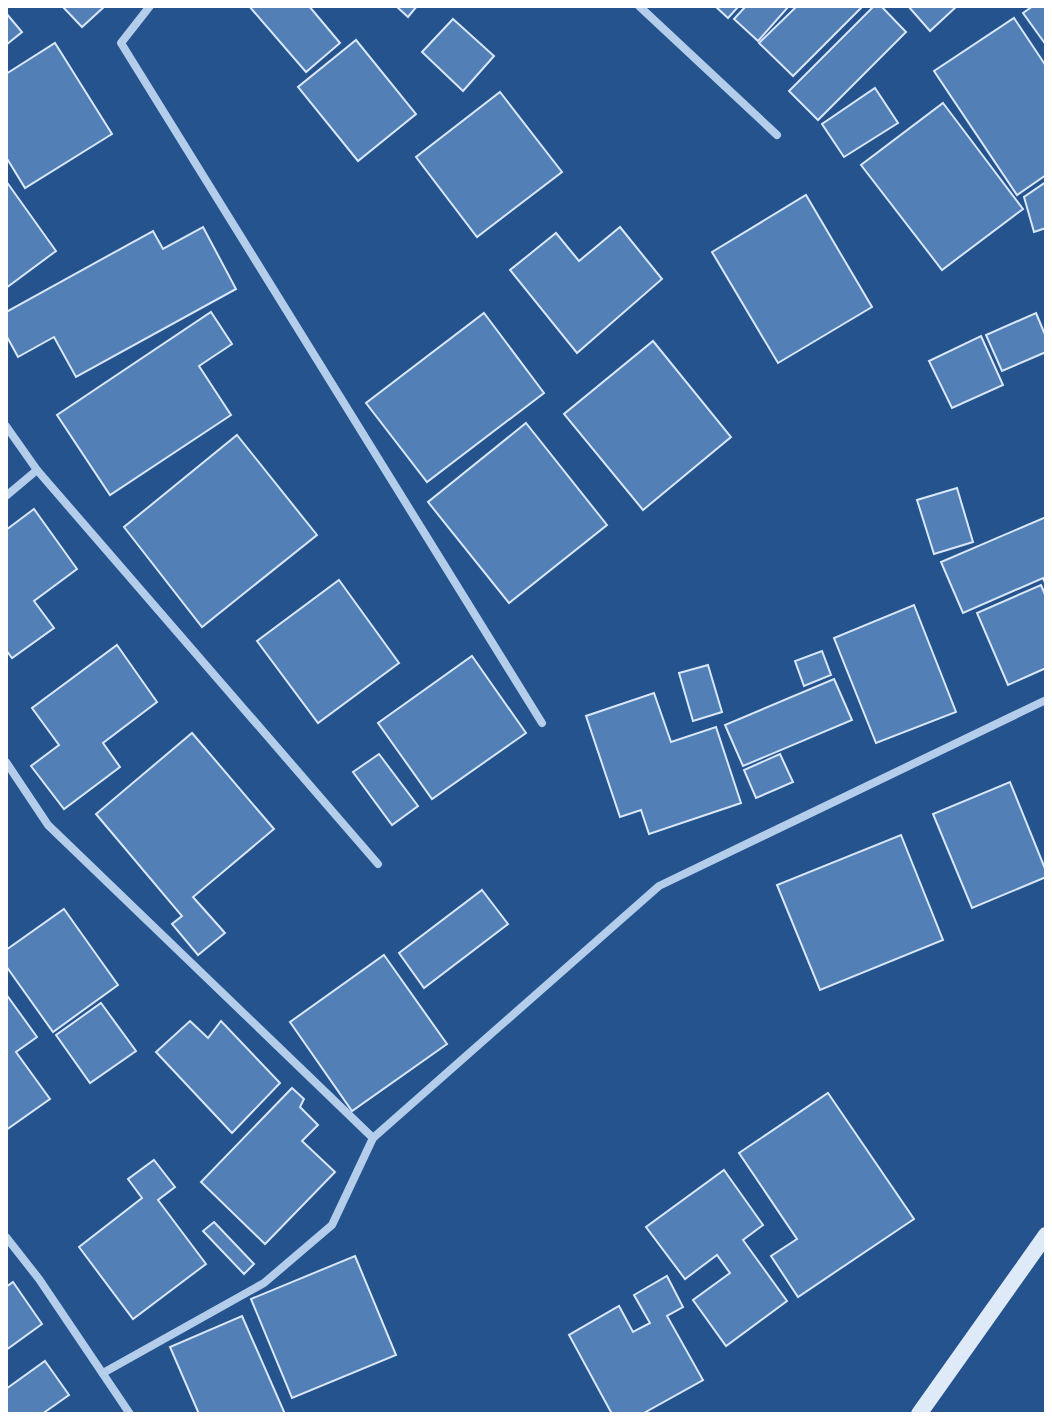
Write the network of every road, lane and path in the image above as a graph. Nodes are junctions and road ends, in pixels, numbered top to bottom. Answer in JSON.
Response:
{"nodes":[{"id":1,"x":150,"y":6,"type":"edge"},
{"id":2,"x":639,"y":6,"type":"edge"},
{"id":3,"x":777,"y":135,"type":"dead end"},
{"id":4,"x":6,"y":426,"type":"edge"},
{"id":5,"x":37,"y":470,"type":"junction"},
{"id":6,"x":6,"y":496,"type":"edge"},
{"id":7,"x":1046,"y":700,"type":"edge"},
{"id":8,"x":542,"y":723,"type":"dead end"},
{"id":9,"x":6,"y":762,"type":"edge"},
{"id":10,"x":378,"y":864,"type":"dead end"},
{"id":11,"x":373,"y":1138,"type":"junction"},
{"id":12,"x":1046,"y":1235,"type":"edge"},
{"id":13,"x":6,"y":1237,"type":"edge"},
{"id":14,"x":103,"y":1373,"type":"junction"},
{"id":15,"x":130,"y":1414,"type":"edge"},
{"id":16,"x":919,"y":1414,"type":"edge"}],
"edges":[{"from":1,"to":8,"type":"street"},
{"from":2,"to":3,"type":"street"},
{"from":4,"to":5,"type":"street"},
{"from":5,"to":6,"type":"street"},
{"from":5,"to":10,"type":"street"},
{"from":7,"to":11,"type":"street"},
{"from":9,"to":11,"type":"street"},
{"from":11,"to":14,"type":"street"},
{"from":12,"to":16,"type":"main road"},
{"from":13,"to":14,"type":"street"},
{"from":14,"to":15,"type":"street"}]}
